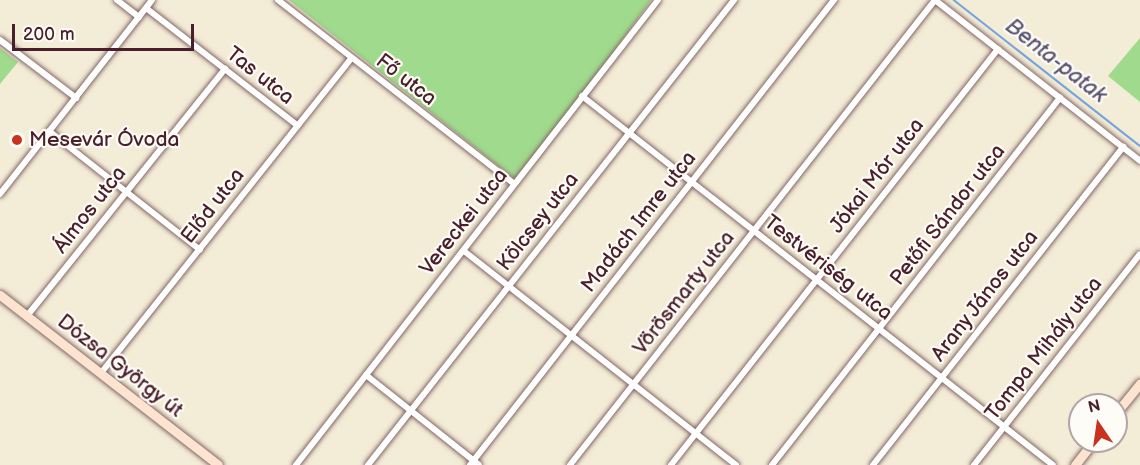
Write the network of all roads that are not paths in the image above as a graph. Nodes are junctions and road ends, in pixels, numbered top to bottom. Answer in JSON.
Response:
{"nodes":[{"id":1,"x":117,"y":0,"type":"edge"},
{"id":2,"x":152,"y":0,"type":"edge"},
{"id":3,"x":278,"y":0,"type":"edge"},
{"id":4,"x":658,"y":0,"type":"edge"},
{"id":5,"x":734,"y":0,"type":"edge"},
{"id":6,"x":834,"y":0,"type":"edge"},
{"id":7,"x":935,"y":0,"type":"edge"},
{"id":8,"x":146,"y":8,"type":"junction"},
{"id":9,"x":139,"y":17,"type":"junction"},
{"id":10,"x":0,"y":40,"type":"edge"},
{"id":11,"x":998,"y":49,"type":"junction"},
{"id":12,"x":351,"y":59,"type":"junction"},
{"id":13,"x":225,"y":69,"type":"junction"},
{"id":14,"x":582,"y":96,"type":"junction"},
{"id":15,"x":76,"y":98,"type":"junction"},
{"id":16,"x":1060,"y":98,"type":"junction"},
{"id":17,"x":298,"y":126,"type":"junction"},
{"id":18,"x":49,"y":131,"type":"junction"},
{"id":19,"x":630,"y":133,"type":"junction"},
{"id":20,"x":1123,"y":147,"type":"junction"},
{"id":21,"x":1140,"y":161,"type":"edge"},
{"id":22,"x":692,"y":182,"type":"junction"},
{"id":23,"x":514,"y":184,"type":"junction"},
{"id":24,"x":126,"y":191,"type":"junction"},
{"id":25,"x":0,"y":194,"type":"edge"},
{"id":26,"x":755,"y":231,"type":"junction"},
{"id":27,"x":200,"y":250,"type":"junction"},
{"id":28,"x":464,"y":251,"type":"junction"},
{"id":29,"x":1140,"y":254,"type":"edge"},
{"id":30,"x":817,"y":280,"type":"junction"},
{"id":31,"x":508,"y":287,"type":"junction"},
{"id":32,"x":0,"y":295,"type":"edge"},
{"id":33,"x":27,"y":316,"type":"junction"},
{"id":34,"x":879,"y":329,"type":"junction"},
{"id":35,"x":571,"y":335,"type":"junction"},
{"id":36,"x":101,"y":373,"type":"junction"},
{"id":37,"x":366,"y":375,"type":"junction"},
{"id":38,"x":942,"y":378,"type":"junction"},
{"id":39,"x":1140,"y":382,"type":"edge"},
{"id":40,"x":634,"y":384,"type":"junction"},
{"id":41,"x":1128,"y":398,"type":"edge"},
{"id":42,"x":410,"y":411,"type":"junction"},
{"id":43,"x":1004,"y":427,"type":"junction"},
{"id":44,"x":696,"y":433,"type":"junction"},
{"id":45,"x":1084,"y":453,"type":"edge"},
{"id":46,"x":474,"y":463,"type":"edge"},
{"id":47,"x":218,"y":465,"type":"edge"},
{"id":48,"x":296,"y":465,"type":"edge"},
{"id":49,"x":368,"y":465,"type":"edge"},
{"id":50,"x":570,"y":465,"type":"edge"},
{"id":51,"x":671,"y":465,"type":"edge"},
{"id":52,"x":736,"y":465,"type":"edge"},
{"id":53,"x":772,"y":465,"type":"edge"},
{"id":54,"x":873,"y":465,"type":"edge"},
{"id":55,"x":974,"y":465,"type":"edge"},
{"id":56,"x":1053,"y":465,"type":"edge"},
{"id":57,"x":1075,"y":465,"type":"edge"}],
"edges":[{"from":1,"to":9,"type":"street"},
{"from":2,"to":8,"type":"street"},
{"from":3,"to":12,"type":"street","name":"Fő utca"},
{"from":4,"to":14,"type":"street","name":"Vereckei utca"},
{"from":5,"to":19,"type":"street","name":"Kölcsey utca"},
{"from":6,"to":22,"type":"street","name":"Madách Imre utca"},
{"from":7,"to":11,"type":"street"},
{"from":7,"to":26,"type":"street","name":"Vörösmarty utca"},
{"from":8,"to":9,"type":"street"},
{"from":8,"to":13,"type":"street","name":"Tas utca"},
{"from":9,"to":15,"type":"street"},
{"from":10,"to":15,"type":"street"},
{"from":11,"to":16,"type":"street"},
{"from":11,"to":30,"type":"street","name":"Jókai Mór utca"},
{"from":12,"to":17,"type":"street","name":"Előd utca"},
{"from":12,"to":23,"type":"street","name":"Fő utca"},
{"from":13,"to":17,"type":"street","name":"Tas utca"},
{"from":13,"to":24,"type":"street","name":"Álmos utca"},
{"from":14,"to":19,"type":"street","name":"Testvériség utca"},
{"from":14,"to":23,"type":"street","name":"Vereckei utca"},
{"from":15,"to":18,"type":"street"},
{"from":16,"to":20,"type":"street"},
{"from":16,"to":34,"type":"street","name":"Petőfi Sándor utca"},
{"from":17,"to":27,"type":"street","name":"Előd utca"},
{"from":18,"to":24,"type":"street"},
{"from":18,"to":25,"type":"street"},
{"from":19,"to":22,"type":"street","name":"Testvériség utca"},
{"from":19,"to":31,"type":"street","name":"Kölcsey utca"},
{"from":20,"to":21,"type":"street"},
{"from":20,"to":38,"type":"street","name":"Arany János utca"},
{"from":22,"to":26,"type":"street","name":"Testvériség utca"},
{"from":22,"to":35,"type":"street","name":"Madách Imre utca"},
{"from":23,"to":28,"type":"street","name":"Vereckei utca"},
{"from":24,"to":27,"type":"street"},
{"from":24,"to":33,"type":"street","name":"Álmos utca"},
{"from":26,"to":30,"type":"street","name":"Testvériség utca"},
{"from":26,"to":40,"type":"street","name":"Vörösmarty utca"},
{"from":27,"to":36,"type":"street","name":"Előd utca"},
{"from":28,"to":31,"type":"street"},
{"from":28,"to":37,"type":"street","name":"Vereckei utca"},
{"from":29,"to":43,"type":"street","name":"Tompa Mihály utca"},
{"from":30,"to":34,"type":"street","name":"Testvériség utca"},
{"from":30,"to":44,"type":"street","name":"Jókai Mór utca"},
{"from":31,"to":35,"type":"street"},
{"from":31,"to":42,"type":"street","name":"Kölcsey utca"},
{"from":32,"to":33,"type":"street","name":"Dózsa György út"},
{"from":33,"to":36,"type":"street","name":"Dózsa György út"},
{"from":34,"to":38,"type":"street","name":"Testvériség utca"},
{"from":34,"to":53,"type":"street","name":"Petőfi Sándor utca"},
{"from":35,"to":40,"type":"street"},
{"from":35,"to":46,"type":"street","name":"Madách Imre utca"},
{"from":36,"to":47,"type":"street","name":"Dózsa György út"},
{"from":37,"to":42,"type":"street"},
{"from":37,"to":48,"type":"street","name":"Vereckei utca"},
{"from":38,"to":43,"type":"street","name":"Testvériség utca"},
{"from":38,"to":54,"type":"street","name":"Arany János utca"},
{"from":39,"to":41,"type":"street"},
{"from":40,"to":44,"type":"street"},
{"from":40,"to":50,"type":"street","name":"Vörösmarty utca"},
{"from":42,"to":46,"type":"street"},
{"from":42,"to":49,"type":"street","name":"Kölcsey utca"},
{"from":43,"to":55,"type":"street","name":"Tompa Mihály utca"},
{"from":43,"to":56,"type":"street","name":"Testvériség utca"},
{"from":44,"to":51,"type":"street","name":"Jókai Mór utca"},
{"from":44,"to":52,"type":"street"},
{"from":45,"to":57,"type":"street"}]}
